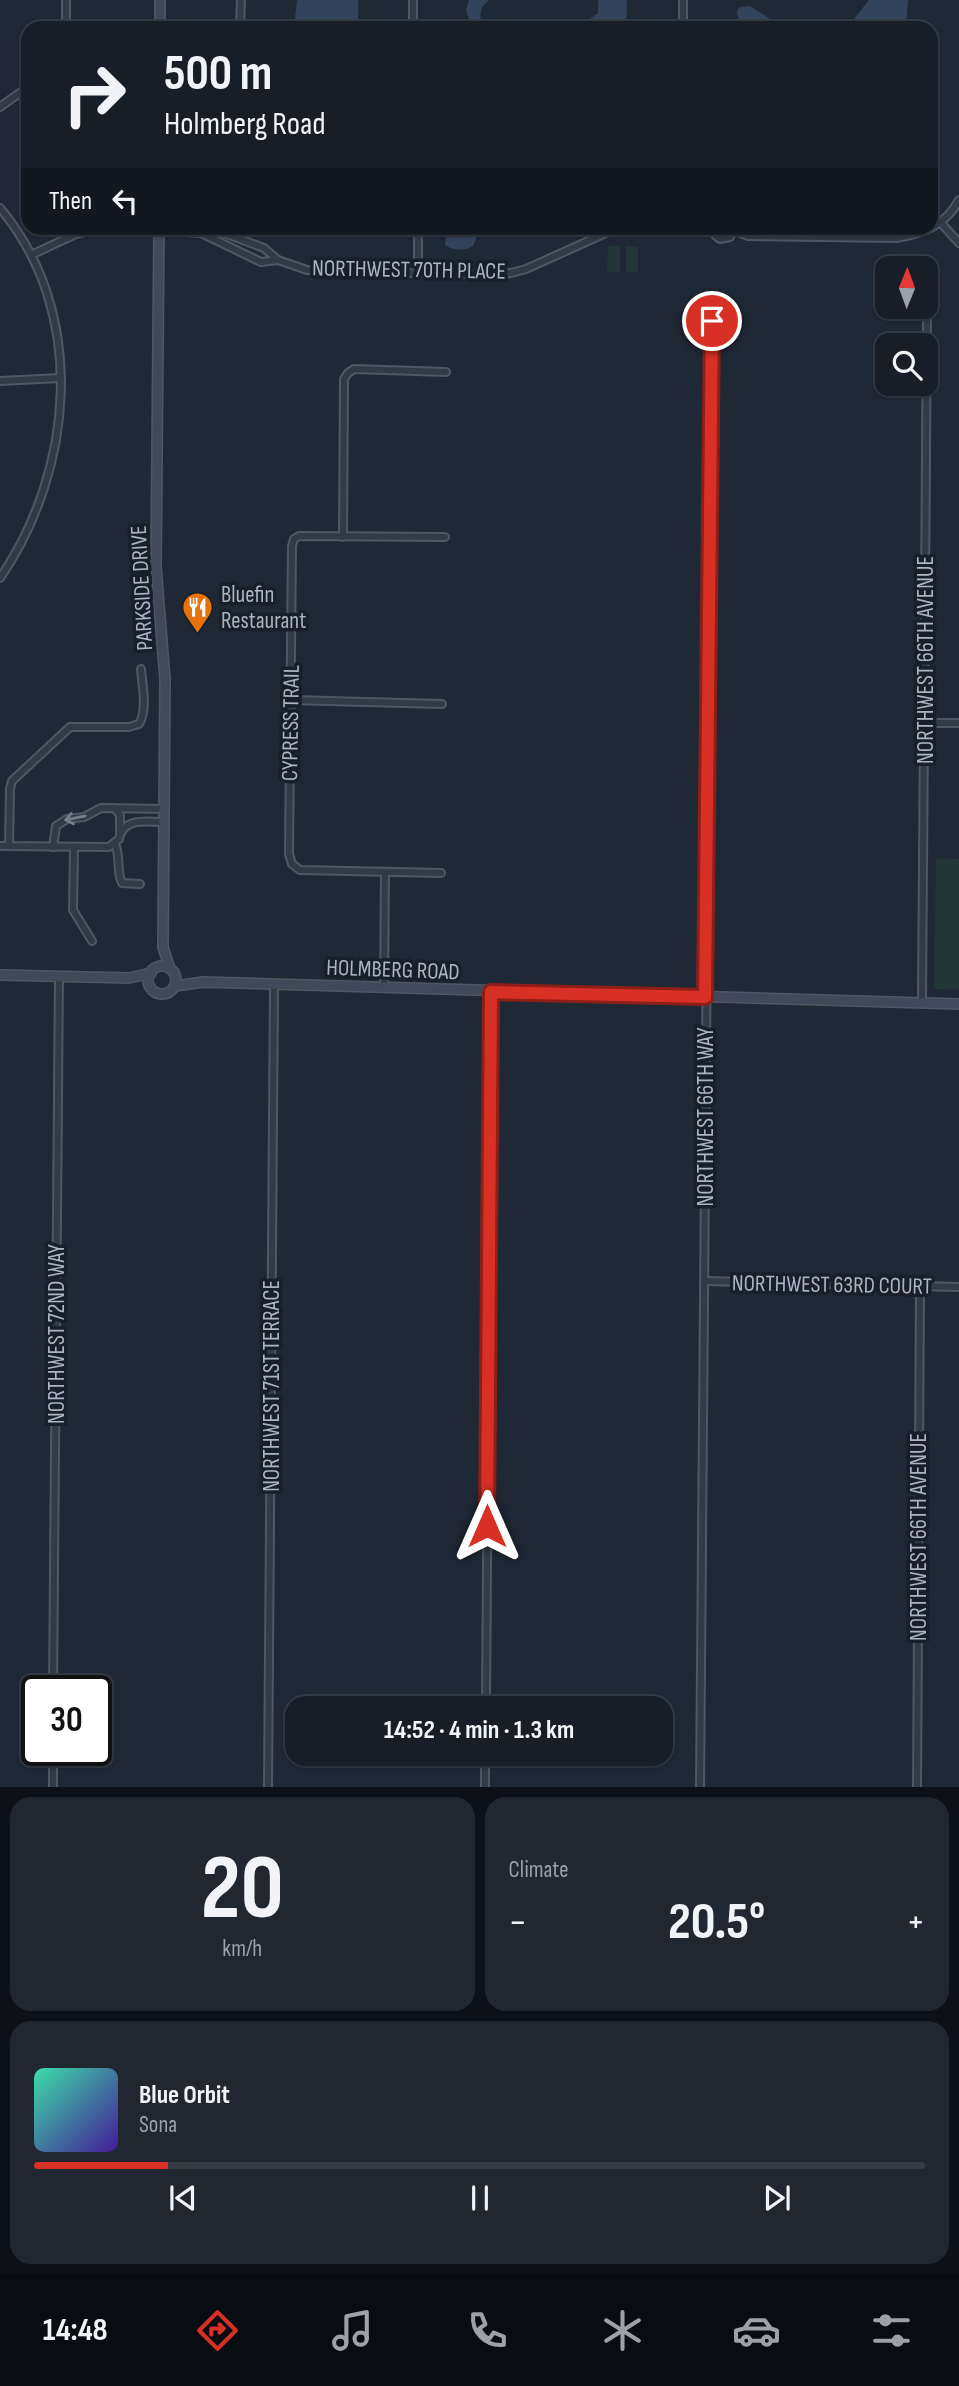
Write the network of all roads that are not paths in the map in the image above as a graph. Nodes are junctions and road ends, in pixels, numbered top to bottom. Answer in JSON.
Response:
{"nodes":[{"id":1,"x":66,"y":0,"type":"edge"},
{"id":2,"x":160,"y":0,"type":"edge"},
{"id":3,"x":241,"y":0,"type":"edge"},
{"id":4,"x":413,"y":0,"type":"edge"},
{"id":5,"x":683,"y":0,"type":"edge"},
{"id":6,"x":66,"y":21,"type":"edge"},
{"id":7,"x":160,"y":21,"type":"edge"},
{"id":8,"x":240,"y":21,"type":"edge"},
{"id":9,"x":413,"y":21,"type":"edge"},
{"id":10,"x":683,"y":21,"type":"edge"},
{"id":11,"x":21,"y":92,"type":"edge"},
{"id":12,"x":0,"y":107,"type":"edge"},
{"id":13,"x":959,"y":200,"type":"edge"},
{"id":14,"x":0,"y":208,"type":"edge"},
{"id":15,"x":950,"y":215,"type":"junction"},
{"id":16,"x":959,"y":218,"type":"edge"},
{"id":17,"x":941,"y":223,"type":"junction"},
{"id":18,"x":938,"y":224,"type":"edge"},
{"id":19,"x":74,"y":235,"type":"edge"},
{"id":20,"x":159,"y":235,"type":"edge"},
{"id":21,"x":205,"y":235,"type":"edge"},
{"id":22,"x":234,"y":235,"type":"joint"},
{"id":23,"x":418,"y":235,"type":"edge"},
{"id":24,"x":601,"y":235,"type":"edge"},
{"id":25,"x":715,"y":235,"type":"edge"},
{"id":26,"x":730,"y":235,"type":"edge"},
{"id":27,"x":746,"y":235,"type":"edge"},
{"id":28,"x":914,"y":235,"type":"edge"},
{"id":29,"x":814,"y":237,"type":"joint"},
{"id":30,"x":959,"y":243,"type":"edge"},
{"id":31,"x":257,"y":244,"type":"junction"},
{"id":32,"x":230,"y":246,"type":"junction"},
{"id":33,"x":31,"y":256,"type":"junction"},
{"id":34,"x":251,"y":256,"type":"junction"},
{"id":35,"x":278,"y":260,"type":"junction"},
{"id":36,"x":418,"y":273,"type":"junction"},
{"id":37,"x":927,"y":319,"type":"edge"},
{"id":38,"x":712,"y":321,"type":"dead end"},
{"id":39,"x":446,"y":372,"type":"dead end"},
{"id":40,"x":61,"y":378,"type":"junction"},
{"id":41,"x":0,"y":381,"type":"edge"},
{"id":42,"x":343,"y":537,"type":"junction"},
{"id":43,"x":445,"y":537,"type":"dead end"},
{"id":44,"x":0,"y":578,"type":"edge"},
{"id":45,"x":141,"y":669,"type":"dead end"},
{"id":46,"x":291,"y":700,"type":"junction"},
{"id":47,"x":442,"y":704,"type":"dead end"},
{"id":48,"x":924,"y":723,"type":"junction"},
{"id":49,"x":959,"y":723,"type":"edge"},
{"id":50,"x":114,"y":808,"type":"junction"},
{"id":51,"x":164,"y":809,"type":"junction"},
{"id":52,"x":164,"y":822,"type":"junction"},
{"id":53,"x":120,"y":833,"type":"junction"},
{"id":54,"x":115,"y":844,"type":"junction"},
{"id":55,"x":0,"y":846,"type":"edge"},
{"id":56,"x":9,"y":846,"type":"junction"},
{"id":57,"x":53,"y":847,"type":"junction"},
{"id":58,"x":74,"y":848,"type":"junction"},
{"id":59,"x":385,"y":872,"type":"junction"},
{"id":60,"x":441,"y":873,"type":"dead end"},
{"id":61,"x":140,"y":884,"type":"dead end"},
{"id":62,"x":92,"y":941,"type":"dead end"},
{"id":63,"x":163,"y":947,"type":"junction"},
{"id":64,"x":171,"y":970,"type":"junction"},
{"id":65,"x":153,"y":971,"type":"junction"},
{"id":66,"x":0,"y":975,"type":"edge"},
{"id":67,"x":59,"y":977,"type":"junction"},
{"id":68,"x":129,"y":978,"type":"junction"},
{"id":69,"x":203,"y":982,"type":"junction"},
{"id":70,"x":274,"y":985,"type":"junction"},
{"id":71,"x":175,"y":986,"type":"junction"},
{"id":72,"x":150,"y":987,"type":"junction"},
{"id":73,"x":384,"y":988,"type":"junction"},
{"id":74,"x":491,"y":992,"type":"junction"},
{"id":75,"x":705,"y":997,"type":"junction"},
{"id":76,"x":922,"y":1003,"type":"junction"},
{"id":77,"x":959,"y":1004,"type":"edge"},
{"id":78,"x":705,"y":1281,"type":"junction"},
{"id":79,"x":920,"y":1286,"type":"junction"},
{"id":80,"x":959,"y":1287,"type":"edge"},
{"id":81,"x":53,"y":1675,"type":"edge"},
{"id":82,"x":486,"y":1696,"type":"edge"},
{"id":83,"x":53,"y":1766,"type":"edge"},
{"id":84,"x":485,"y":1766,"type":"edge"},
{"id":85,"x":53,"y":1787,"type":"edge"},
{"id":86,"x":268,"y":1787,"type":"edge"},
{"id":87,"x":485,"y":1787,"type":"edge"},
{"id":88,"x":700,"y":1787,"type":"edge"},
{"id":89,"x":916,"y":1787,"type":"edge"}],
"edges":[{"from":1,"to":6,"type":"street"},
{"from":2,"to":7,"type":"street"},
{"from":3,"to":8,"type":"street"},
{"from":4,"to":9,"type":"street"},
{"from":5,"to":10,"type":"street"},
{"from":11,"to":12,"type":"street"},
{"from":13,"to":15,"type":"street"},
{"from":14,"to":33,"type":"street"},
{"from":15,"to":16,"type":"street"},
{"from":15,"to":17,"type":"street"},
{"from":17,"to":18,"type":"street"},
{"from":17,"to":30,"type":"street"},
{"from":19,"to":33,"type":"street"},
{"from":20,"to":51,"type":"street","name":"PARKSIDE DRIVE"},
{"from":21,"to":32,"type":"street","name":"NORTHWEST 70TH PLACE"},
{"from":22,"to":31,"type":"street","name":"NORTHWEST 70TH PLACE"},
{"from":22,"to":32,"type":"street"},
{"from":23,"to":36,"type":"street"},
{"from":24,"to":36,"type":"street","name":"NORTHWEST 70TH PLACE"},
{"from":25,"to":26,"type":"street"},
{"from":27,"to":29,"type":"street"},
{"from":28,"to":29,"type":"street"},
{"from":31,"to":34,"type":"street"},
{"from":31,"to":35,"type":"street","name":"NORTHWEST 70TH PLACE"},
{"from":32,"to":34,"type":"street","name":"NORTHWEST 70TH PLACE"},
{"from":33,"to":40,"type":"street"},
{"from":34,"to":35,"type":"street","name":"NORTHWEST 70TH PLACE"},
{"from":35,"to":36,"type":"street","name":"NORTHWEST 70TH PLACE"},
{"from":37,"to":48,"type":"street","name":"NORTHWEST 66TH AVENUE"},
{"from":38,"to":75,"type":"street","name":"NORTHWEST 66TH WAY"},
{"from":39,"to":42,"type":"street"},
{"from":40,"to":41,"type":"street"},
{"from":40,"to":44,"type":"street"},
{"from":42,"to":43,"type":"street"},
{"from":42,"to":46,"type":"street","name":"CYPRESS TRAIL"},
{"from":45,"to":56,"type":"street"},
{"from":46,"to":47,"type":"street"},
{"from":46,"to":59,"type":"street","name":"CYPRESS TRAIL"},
{"from":48,"to":49,"type":"street"},
{"from":48,"to":76,"type":"street","name":"NORTHWEST 66TH AVENUE"},
{"from":50,"to":51,"type":"street"},
{"from":50,"to":53,"type":"street"},
{"from":50,"to":57,"type":"street","one_way":true},
{"from":51,"to":52,"type":"street","name":"PARKSIDE DRIVE"},
{"from":52,"to":53,"type":"street"},
{"from":52,"to":63,"type":"street","name":"PARKSIDE DRIVE"},
{"from":53,"to":54,"type":"street"},
{"from":54,"to":58,"type":"street"},
{"from":54,"to":61,"type":"street"},
{"from":55,"to":56,"type":"street"},
{"from":56,"to":57,"type":"street"},
{"from":57,"to":58,"type":"street"},
{"from":58,"to":62,"type":"street"},
{"from":59,"to":60,"type":"street"},
{"from":59,"to":73,"type":"street"},
{"from":63,"to":64,"type":"street","name":"PARKSIDE DRIVE"},
{"from":63,"to":65,"type":"street","name":"PARKSIDE DRIVE"},
{"from":64,"to":65,"type":"street"},
{"from":64,"to":69,"type":"street","name":"HOLMBERG ROAD"},
{"from":64,"to":71,"type":"street"},
{"from":65,"to":68,"type":"street"},
{"from":65,"to":72,"type":"street"},
{"from":66,"to":67,"type":"street"},
{"from":67,"to":68,"type":"street"},
{"from":67,"to":81,"type":"street","name":"NORTHWEST 72ND WAY"},
{"from":68,"to":72,"type":"street"},
{"from":69,"to":70,"type":"street","name":"HOLMBERG ROAD"},
{"from":69,"to":71,"type":"street","name":"HOLMBERG ROAD"},
{"from":70,"to":73,"type":"street","name":"HOLMBERG ROAD"},
{"from":70,"to":86,"type":"street","name":"NORTHWEST 71ST TERRACE"},
{"from":71,"to":72,"type":"street"},
{"from":73,"to":74,"type":"street","name":"HOLMBERG ROAD"},
{"from":74,"to":75,"type":"street","name":"HOLMBERG ROAD"},
{"from":74,"to":82,"type":"street"},
{"from":75,"to":76,"type":"street","name":"HOLMBERG ROAD"},
{"from":75,"to":78,"type":"street","name":"NORTHWEST 66TH WAY"},
{"from":76,"to":77,"type":"street","name":"HOLMBERG ROAD"},
{"from":78,"to":79,"type":"street","name":"NORTHWEST 63RD COURT"},
{"from":78,"to":88,"type":"street","name":"NORTHWEST 66TH WAY"},
{"from":79,"to":80,"type":"street","name":"NORTHWEST 63RD COURT"},
{"from":79,"to":89,"type":"street","name":"NORTHWEST 66TH AVENUE"},
{"from":83,"to":85,"type":"street"},
{"from":84,"to":87,"type":"street"}]}
